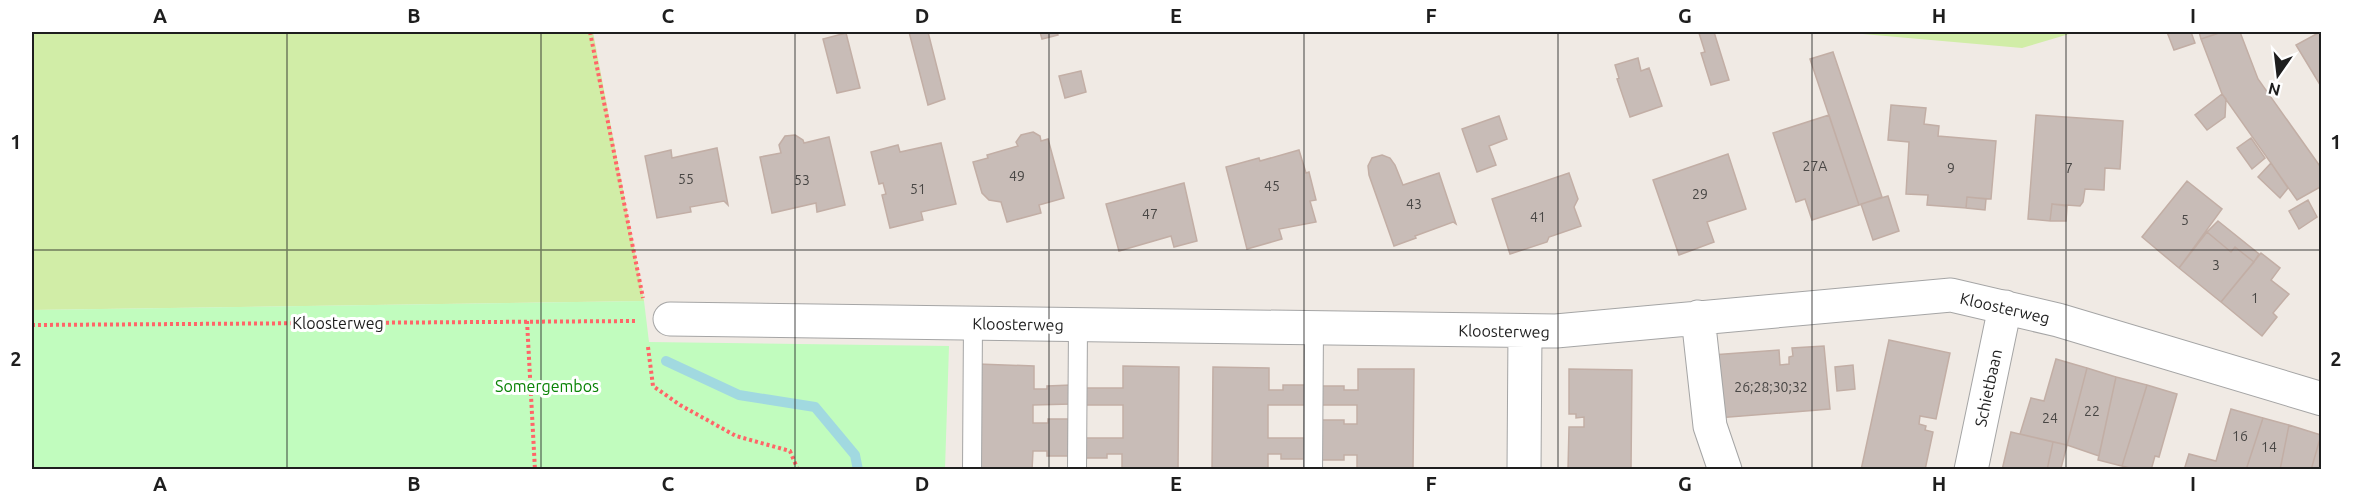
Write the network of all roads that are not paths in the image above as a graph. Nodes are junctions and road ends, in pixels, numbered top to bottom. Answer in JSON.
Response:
{"nodes":[{"id":1,"x":2005,"y":306,"type":"junction"},
{"id":2,"x":1698,"y":317,"type":"junction"},
{"id":3,"x":657,"y":320,"type":"road end"},
{"id":4,"x":973,"y":323,"type":"junction"},
{"id":5,"x":1078,"y":325,"type":"junction"},
{"id":6,"x":1314,"y":328,"type":"junction"},
{"id":7,"x":1525,"y":331,"type":"junction"},
{"id":8,"x":2322,"y":399,"type":"edge"},
{"id":9,"x":972,"y":470,"type":"edge"},
{"id":10,"x":1077,"y":470,"type":"edge"},
{"id":11,"x":1312,"y":470,"type":"edge"},
{"id":12,"x":1524,"y":470,"type":"edge"},
{"id":13,"x":1725,"y":470,"type":"edge"},
{"id":14,"x":1971,"y":470,"type":"edge"}],
"edges":[{"from":1,"to":2,"type":"street","name":"Kloosterweg"},
{"from":1,"to":8,"type":"street","name":"Kloosterweg"},
{"from":1,"to":14,"type":"street","name":"Schietbaan"},
{"from":2,"to":7,"type":"street","name":"Kloosterweg"},
{"from":2,"to":13,"type":"street"},
{"from":3,"to":4,"type":"street","name":"Kloosterweg"},
{"from":4,"to":5,"type":"street","name":"Kloosterweg"},
{"from":4,"to":9,"type":"lane"},
{"from":5,"to":6,"type":"street","name":"Kloosterweg"},
{"from":5,"to":10,"type":"lane"},
{"from":6,"to":7,"type":"street","name":"Kloosterweg"},
{"from":6,"to":11,"type":"lane"},
{"from":7,"to":12,"type":"street"}]}
